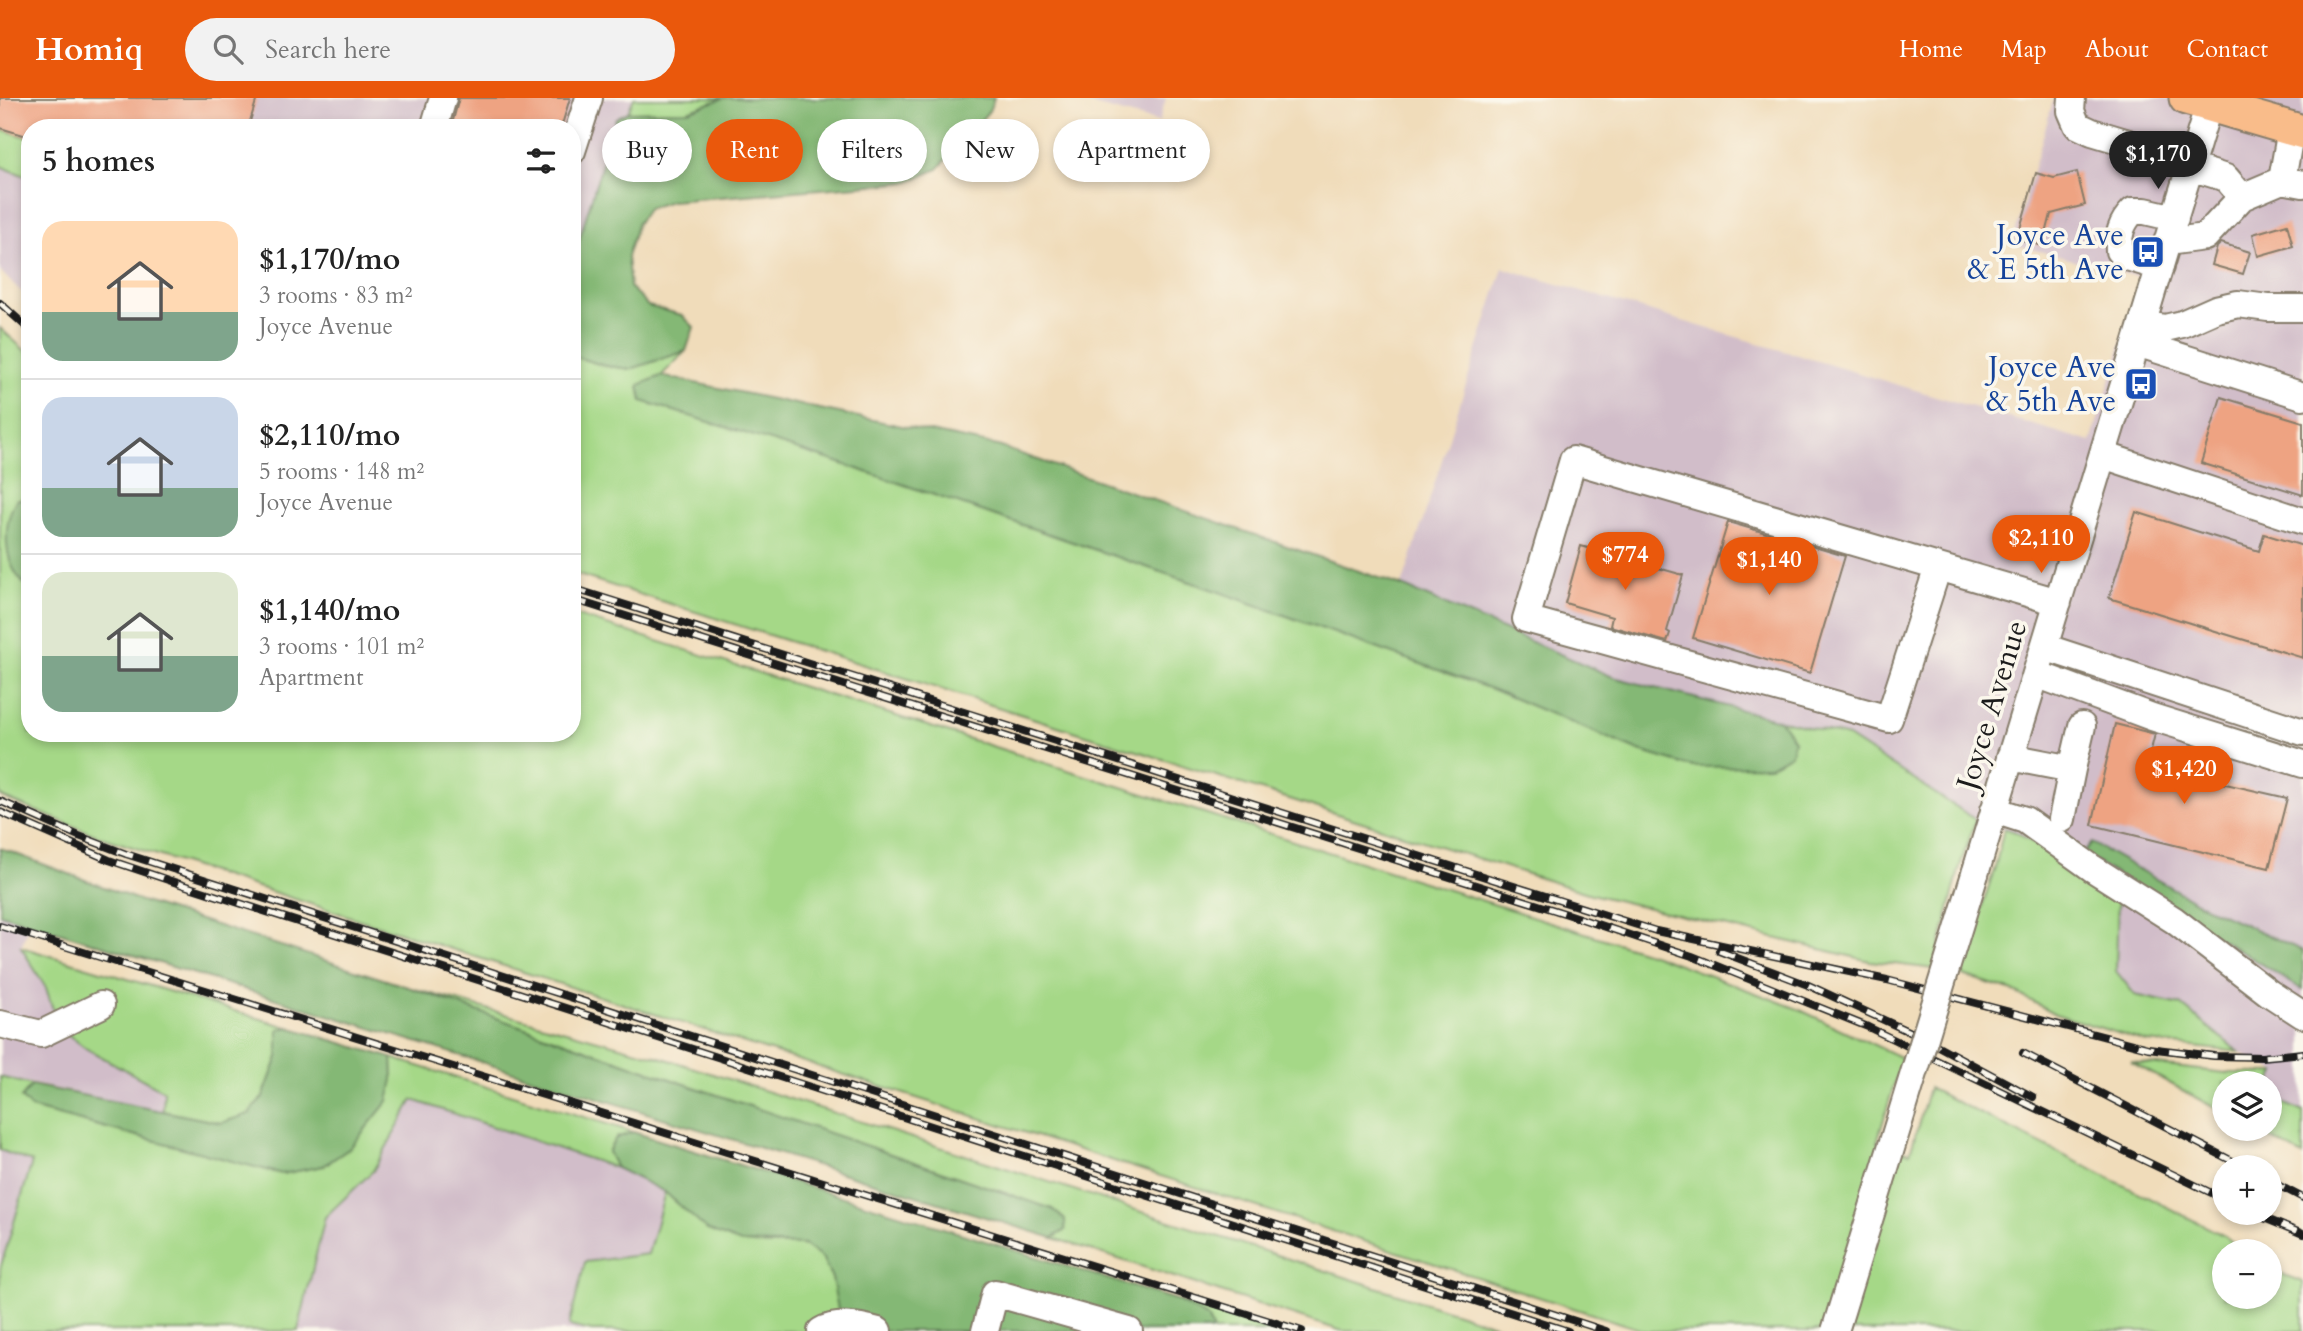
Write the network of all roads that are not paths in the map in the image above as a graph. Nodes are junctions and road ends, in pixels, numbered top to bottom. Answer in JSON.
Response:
{"nodes":[{"id":1,"x":443,"y":98,"type":"edge"},
{"id":2,"x":589,"y":98,"type":"edge"},
{"id":3,"x":2072,"y":98,"type":"edge"},
{"id":4,"x":2202,"y":100,"type":"edge"},
{"id":5,"x":437,"y":119,"type":"edge"},
{"id":6,"x":581,"y":123,"type":"edge"},
{"id":7,"x":2297,"y":130,"type":"edge"},
{"id":8,"x":2152,"y":150,"type":"dead end"},
{"id":9,"x":2190,"y":167,"type":"junction"},
{"id":10,"x":2292,"y":182,"type":"edge"},
{"id":11,"x":2242,"y":197,"type":"junction"},
{"id":12,"x":2167,"y":243,"type":"junction"},
{"id":13,"x":2303,"y":308,"type":"edge"},
{"id":14,"x":2140,"y":333,"type":"junction"},
{"id":15,"x":2303,"y":396,"type":"edge"},
{"id":16,"x":2103,"y":455,"type":"junction"},
{"id":17,"x":2303,"y":521,"type":"edge"},
{"id":18,"x":1938,"y":567,"type":"junction"},
{"id":19,"x":2058,"y":602,"type":"junction"},
{"id":20,"x":2044,"y":647,"type":"junction"},
{"id":21,"x":2036,"y":674,"type":"junction"},
{"id":22,"x":2082,"y":726,"type":"dead end"},
{"id":23,"x":2303,"y":732,"type":"edge"},
{"id":24,"x":2010,"y":757,"type":"junction"},
{"id":25,"x":2303,"y":764,"type":"edge"},
{"id":26,"x":2072,"y":769,"type":"junction"},
{"id":27,"x":1994,"y":810,"type":"junction"},
{"id":28,"x":2062,"y":818,"type":"dead end"},
{"id":29,"x":101,"y":1005,"type":"dead end"},
{"id":30,"x":2303,"y":1015,"type":"edge"},
{"id":31,"x":0,"y":1024,"type":"edge"},
{"id":32,"x":821,"y":1331,"type":"edge"},
{"id":33,"x":878,"y":1331,"type":"edge"},
{"id":34,"x":985,"y":1331,"type":"edge"},
{"id":35,"x":1129,"y":1331,"type":"edge"},
{"id":36,"x":1835,"y":1331,"type":"edge"}],
"edges":[{"from":1,"to":5,"type":"street"},
{"from":2,"to":6,"type":"street"},
{"from":3,"to":8,"type":"street"},
{"from":4,"to":7,"type":"main road"},
{"from":4,"to":9,"type":"street","name":"Joyce Avenue"},
{"from":7,"to":10,"type":"street"},
{"from":9,"to":11,"type":"street"},
{"from":9,"to":12,"type":"street","name":"Joyce Avenue"},
{"from":10,"to":11,"type":"street"},
{"from":11,"to":12,"type":"street"},
{"from":12,"to":14,"type":"street","name":"Joyce Avenue"},
{"from":13,"to":14,"type":"street"},
{"from":14,"to":15,"type":"street"},
{"from":14,"to":16,"type":"street","name":"Joyce Avenue"},
{"from":16,"to":17,"type":"street"},
{"from":16,"to":19,"type":"street","name":"Joyce Avenue"},
{"from":18,"to":18,"type":"street"},
{"from":18,"to":19,"type":"street"},
{"from":19,"to":20,"type":"street","name":"Joyce Avenue"},
{"from":20,"to":21,"type":"street","name":"Joyce Avenue"},
{"from":20,"to":23,"type":"street"},
{"from":21,"to":24,"type":"street","name":"Joyce Avenue"},
{"from":21,"to":25,"type":"street"},
{"from":22,"to":26,"type":"street"},
{"from":24,"to":26,"type":"street"},
{"from":24,"to":27,"type":"street","name":"Joyce Avenue"},
{"from":26,"to":28,"type":"street"},
{"from":27,"to":30,"type":"street"},
{"from":27,"to":36,"type":"street","name":"Joyce Avenue","bridge":true},
{"from":29,"to":31,"type":"street"},
{"from":32,"to":33,"type":"street"},
{"from":34,"to":35,"type":"street"}]}
